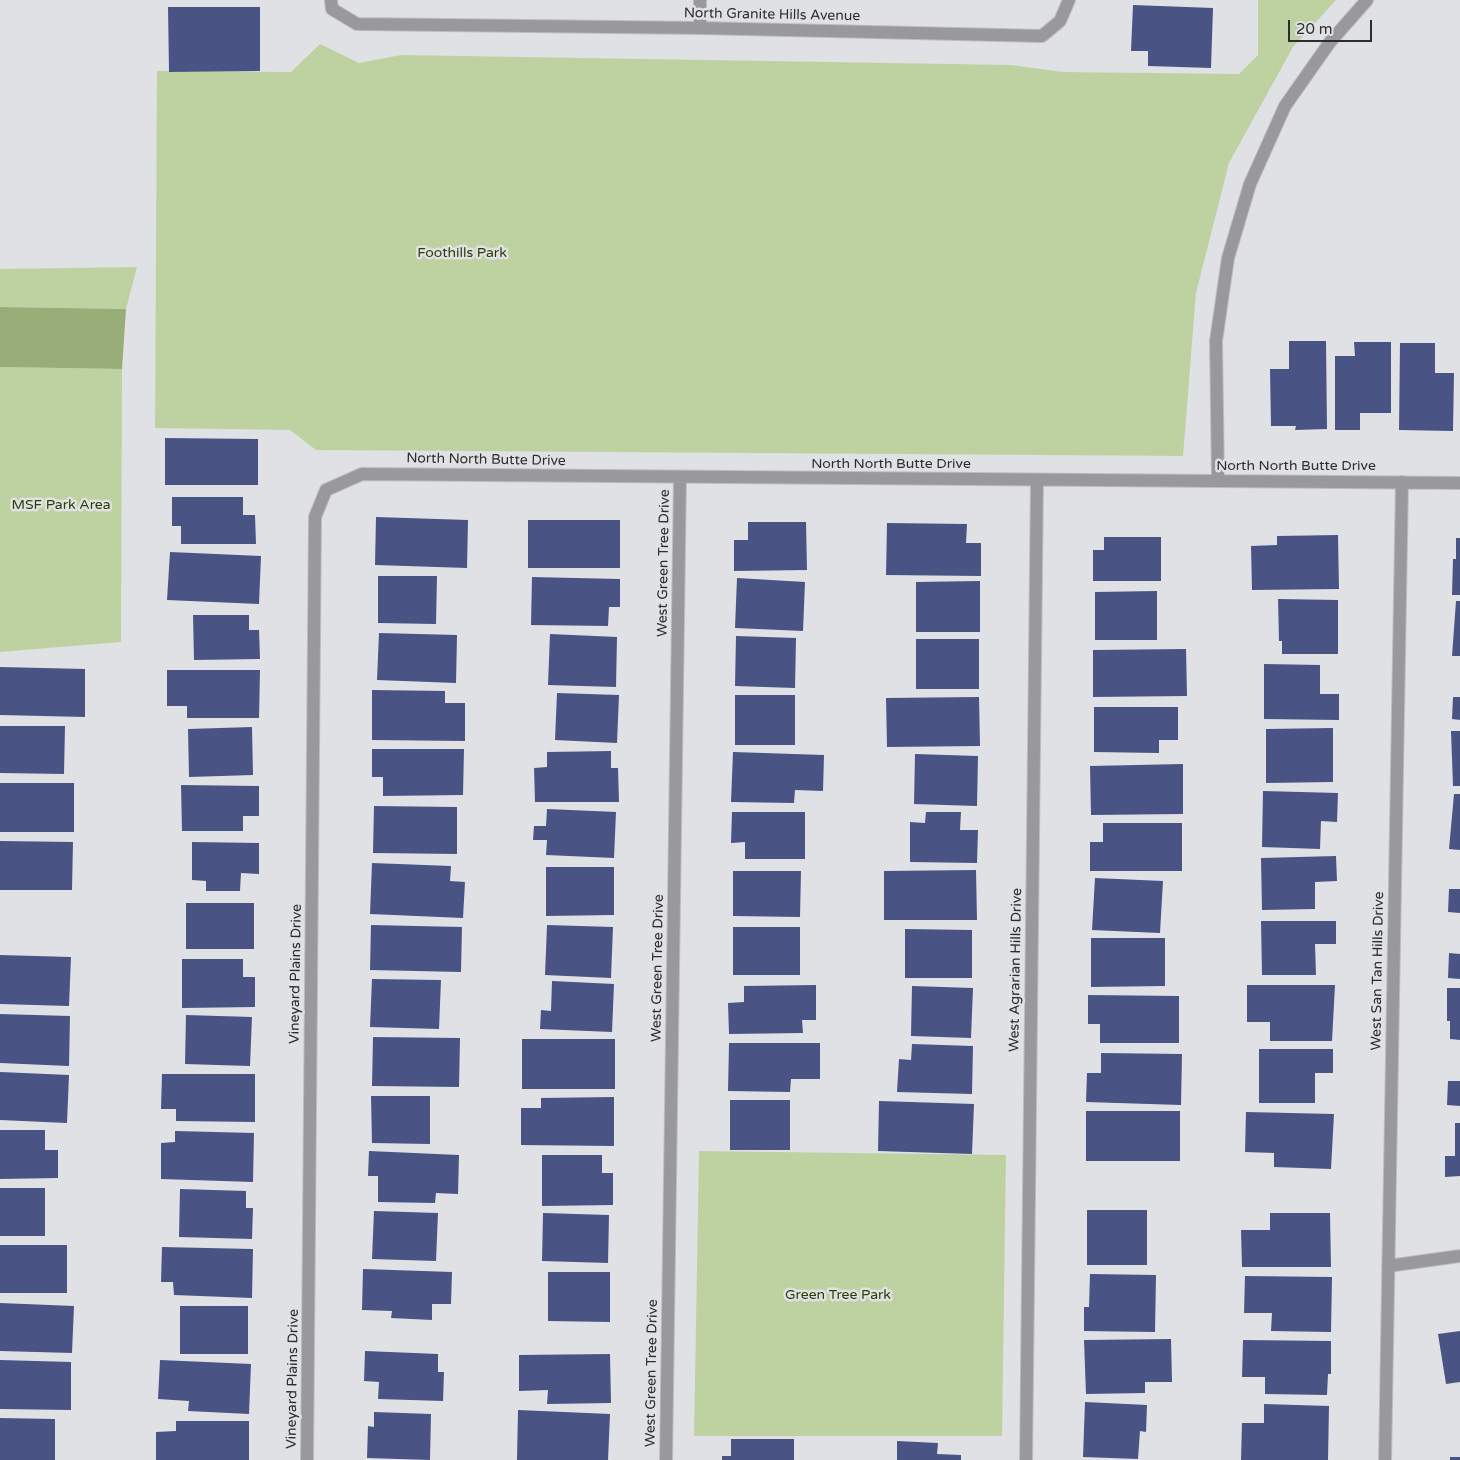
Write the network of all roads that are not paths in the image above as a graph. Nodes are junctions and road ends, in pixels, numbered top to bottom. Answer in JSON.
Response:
{"nodes":[{"id":1,"x":700,"y":0,"type":"edge"},
{"id":2,"x":1069,"y":0,"type":"edge"},
{"id":3,"x":1367,"y":0,"type":"edge"},
{"id":4,"x":332,"y":4,"type":"edge"},
{"id":5,"x":700,"y":28,"type":"junction"},
{"id":6,"x":680,"y":477,"type":"junction"},
{"id":7,"x":1037,"y":480,"type":"junction"},
{"id":8,"x":1218,"y":480,"type":"junction"},
{"id":9,"x":1402,"y":482,"type":"junction"},
{"id":10,"x":1460,"y":483,"type":"edge"},
{"id":11,"x":326,"y":490,"type":"joint"},
{"id":12,"x":1460,"y":1256,"type":"edge"},
{"id":13,"x":1388,"y":1266,"type":"junction"},
{"id":14,"x":307,"y":1460,"type":"edge"},
{"id":15,"x":666,"y":1460,"type":"edge"},
{"id":16,"x":1026,"y":1460,"type":"edge"},
{"id":17,"x":1385,"y":1460,"type":"edge"}],
"edges":[{"from":1,"to":5,"type":"street"},
{"from":2,"to":5,"type":"street","name":"North Granite Hills Avenue"},
{"from":3,"to":8,"type":"street"},
{"from":4,"to":5,"type":"street","name":"North Granite Hills Avenue"},
{"from":6,"to":7,"type":"street","name":"North North Butte Drive"},
{"from":6,"to":11,"type":"street","name":"North North Butte Drive"},
{"from":6,"to":15,"type":"street","name":"West Green Tree Drive"},
{"from":7,"to":8,"type":"street","name":"North North Butte Drive"},
{"from":7,"to":16,"type":"street","name":"West Agrarian Hills Drive"},
{"from":8,"to":9,"type":"street","name":"North North Butte Drive"},
{"from":9,"to":10,"type":"street","name":"North North Butte Drive"},
{"from":9,"to":13,"type":"street","name":"West San Tan Hills Drive"},
{"from":11,"to":14,"type":"street","name":"Vineyard Plains Drive"},
{"from":12,"to":13,"type":"street"},
{"from":13,"to":17,"type":"street","name":"West San Tan Hills Drive"}]}
